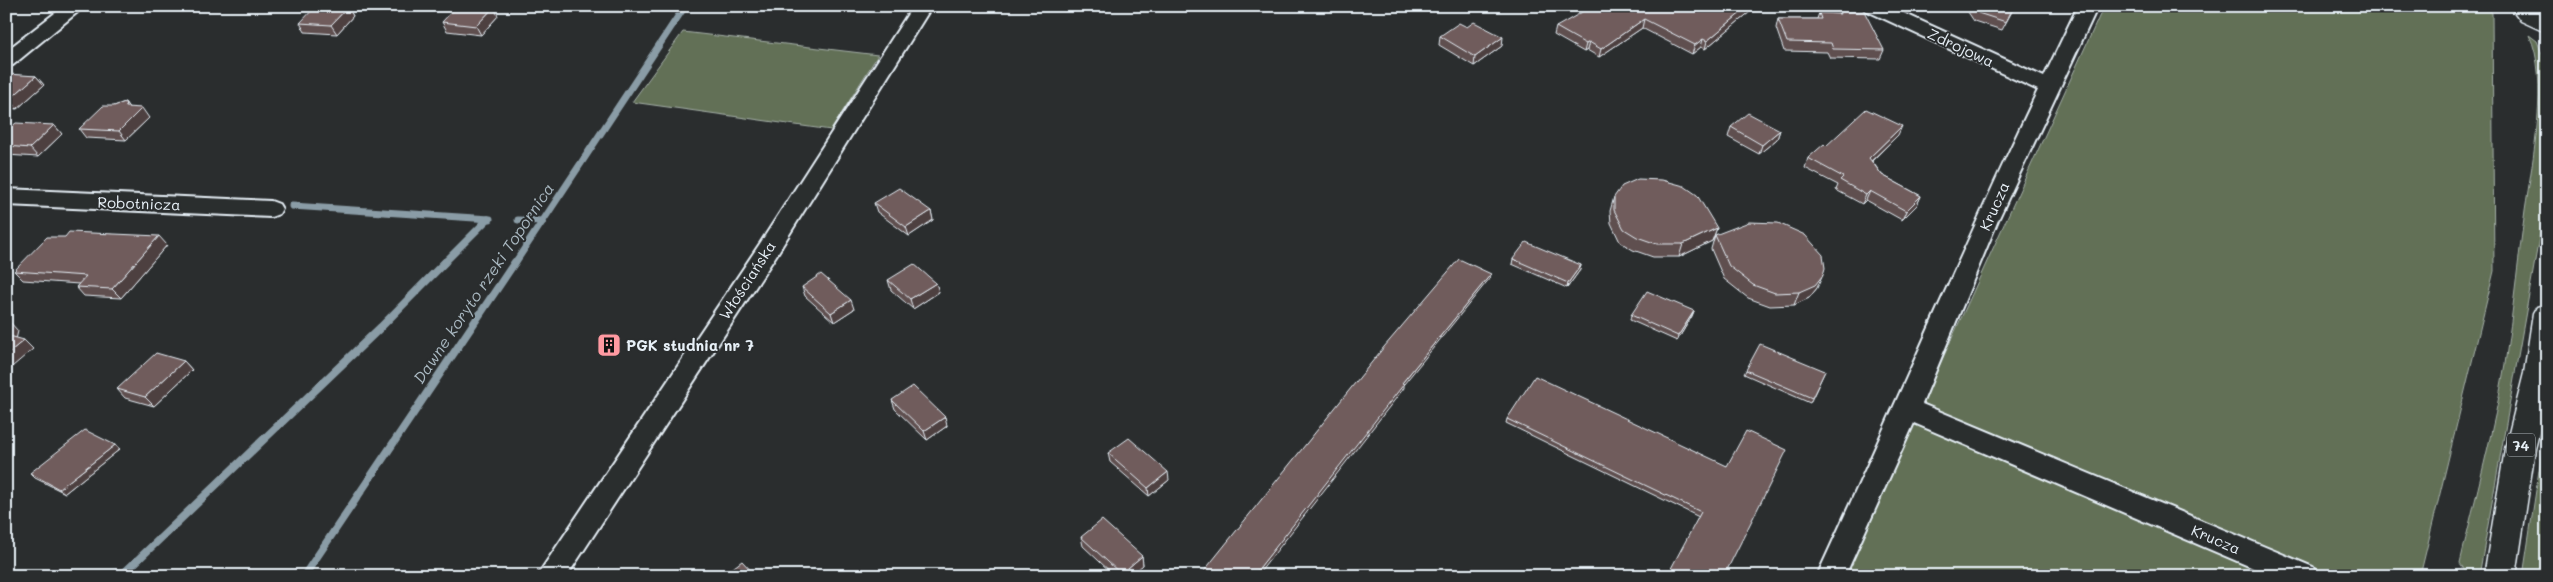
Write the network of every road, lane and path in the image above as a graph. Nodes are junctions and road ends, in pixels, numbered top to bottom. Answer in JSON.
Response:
{"nodes":[{"id":1,"x":76,"y":6,"type":"edge"},
{"id":2,"x":923,"y":6,"type":"edge"},
{"id":3,"x":1872,"y":6,"type":"edge"},
{"id":4,"x":2088,"y":6,"type":"edge"},
{"id":5,"x":2532,"y":16,"type":"edge"},
{"id":6,"x":2547,"y":32,"type":"edge"},
{"id":7,"x":6,"y":61,"type":"edge"},
{"id":8,"x":2050,"y":88,"type":"junction"},
{"id":9,"x":6,"y":197,"type":"edge"},
{"id":10,"x":271,"y":208,"type":"dead end"},
{"id":11,"x":2547,"y":314,"type":"edge"},
{"id":12,"x":1907,"y":409,"type":"junction"},
{"id":13,"x":550,"y":576,"type":"edge"},
{"id":14,"x":1831,"y":576,"type":"edge"},
{"id":15,"x":2303,"y":576,"type":"edge"},
{"id":16,"x":2500,"y":576,"type":"edge"}],
"edges":[{"from":1,"to":7,"type":"street"},
{"from":2,"to":13,"type":"street","name":"Włościańska"},
{"from":3,"to":8,"type":"street","name":"Zdrojowa"},
{"from":4,"to":8,"type":"street","name":"Krucza"},
{"from":5,"to":6,"type":"main road"},
{"from":8,"to":12,"type":"street","name":"Krucza"},
{"from":9,"to":10,"type":"street","name":"Robotnicza"},
{"from":11,"to":16,"type":"main road","number":"74"},
{"from":12,"to":14,"type":"street","name":"Krucza"},
{"from":12,"to":15,"type":"street","name":"Krucza"}]}
